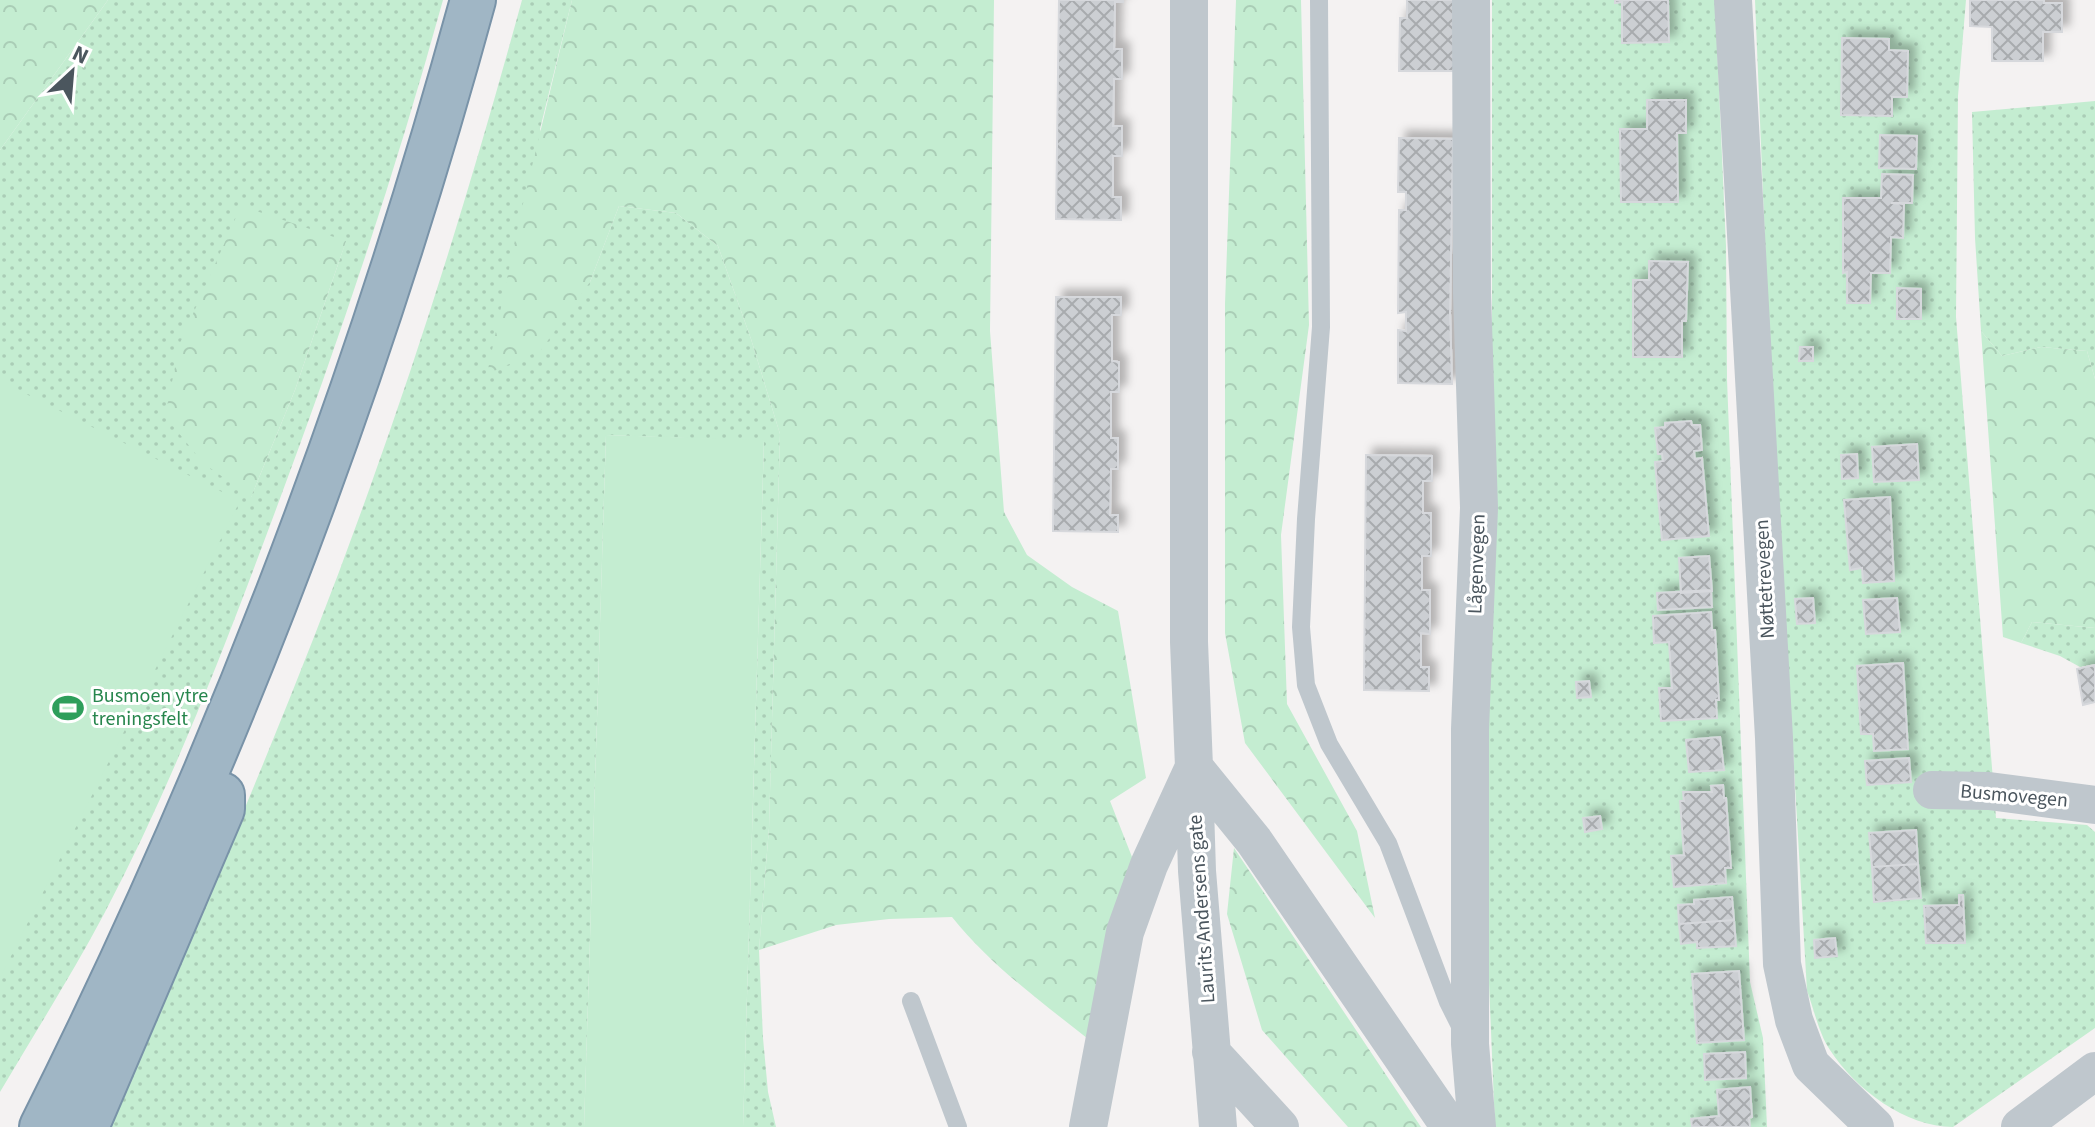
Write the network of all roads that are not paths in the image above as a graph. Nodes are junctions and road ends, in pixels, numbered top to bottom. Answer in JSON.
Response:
{"nodes":[{"id":1,"x":473,"y":0,"type":"edge"},
{"id":2,"x":1189,"y":0,"type":"edge"},
{"id":3,"x":1319,"y":0,"type":"edge"},
{"id":4,"x":1471,"y":0,"type":"edge"},
{"id":5,"x":1733,"y":0,"type":"edge"},
{"id":6,"x":218,"y":744,"type":"junction"},
{"id":7,"x":1194,"y":767,"type":"junction"},
{"id":8,"x":1932,"y":790,"type":"dead end"},
{"id":9,"x":2095,"y":805,"type":"edge"},
{"id":10,"x":911,"y":1001,"type":"dead end"},
{"id":11,"x":1470,"y":1044,"type":"junction"},
{"id":12,"x":1211,"y":1052,"type":"junction"},
{"id":13,"x":2095,"y":1071,"type":"edge"},
{"id":14,"x":42,"y":1127,"type":"edge"},
{"id":15,"x":86,"y":1127,"type":"edge"},
{"id":16,"x":958,"y":1127,"type":"edge"},
{"id":17,"x":1088,"y":1127,"type":"edge"},
{"id":18,"x":1218,"y":1127,"type":"edge"},
{"id":19,"x":1280,"y":1127,"type":"edge"},
{"id":20,"x":1450,"y":1127,"type":"edge"},
{"id":21,"x":1477,"y":1127,"type":"edge"},
{"id":22,"x":1875,"y":1127,"type":"edge"},
{"id":23,"x":2020,"y":1127,"type":"edge"}],
"edges":[{"from":1,"to":6,"type":"highway"},
{"from":2,"to":7,"type":"street"},
{"from":3,"to":11,"type":"lane"},
{"from":4,"to":11,"type":"street","name":"Lågenvegen"},
{"from":5,"to":22,"type":"street","name":"Nøttetrevegen"},
{"from":6,"to":14,"type":"highway"},
{"from":6,"to":15,"type":"highway"},
{"from":7,"to":12,"type":"street","name":"Laurits Andersens gate"},
{"from":7,"to":17,"type":"street"},
{"from":7,"to":20,"type":"street"},
{"from":8,"to":9,"type":"street","name":"Busmovegen"},
{"from":10,"to":16,"type":"lane"},
{"from":11,"to":21,"type":"street","name":"Lågenvegen"},
{"from":12,"to":18,"type":"street","name":"Laurits Andersens gate"},
{"from":12,"to":19,"type":"street"},
{"from":13,"to":23,"type":"street"}]}
